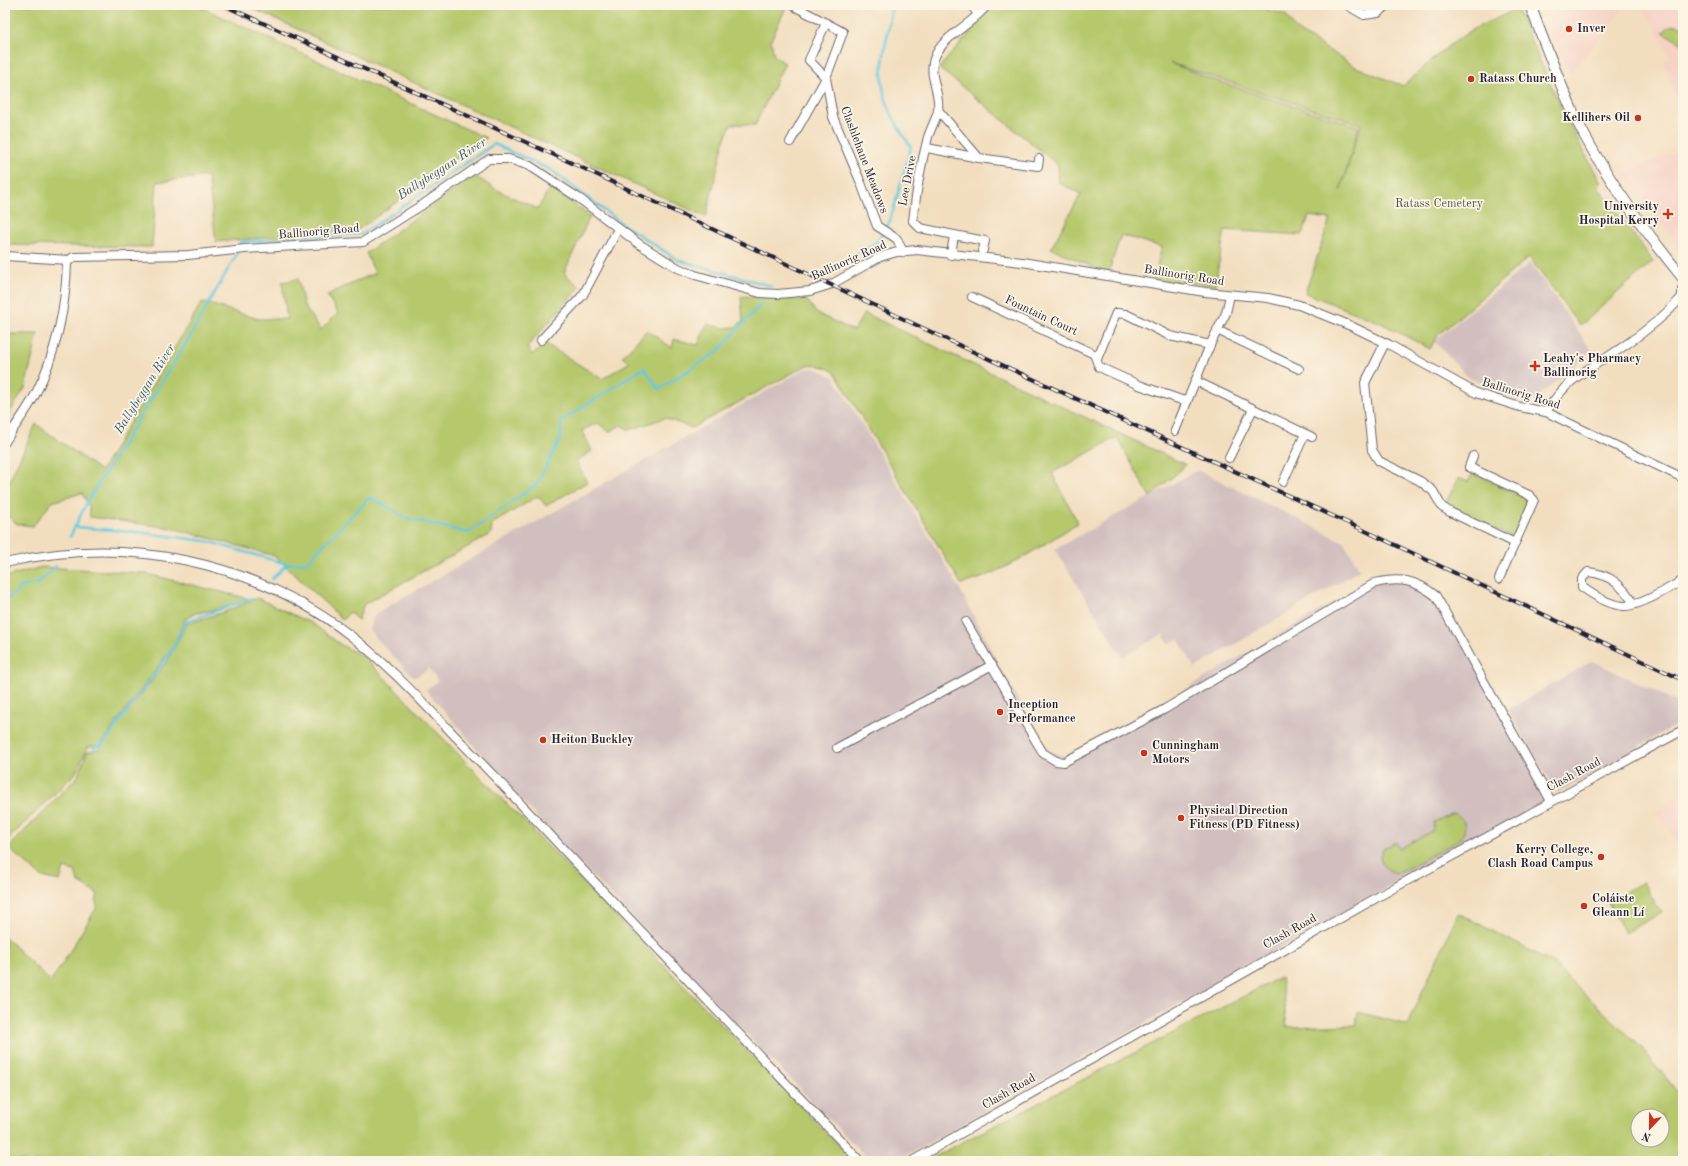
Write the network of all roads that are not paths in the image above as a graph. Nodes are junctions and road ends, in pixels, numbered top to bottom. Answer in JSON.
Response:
{"nodes":[{"id":1,"x":970,"y":5,"type":"edge"},
{"id":2,"x":987,"y":5,"type":"edge"},
{"id":3,"x":1347,"y":5,"type":"edge"},
{"id":4,"x":1388,"y":5,"type":"edge"},
{"id":5,"x":1530,"y":5,"type":"edge"},
{"id":6,"x":794,"y":6,"type":"dead end"},
{"id":7,"x":978,"y":14,"type":"junction"},
{"id":8,"x":826,"y":23,"type":"junction"},
{"id":9,"x":826,"y":78,"type":"junction"},
{"id":10,"x":938,"y":110,"type":"junction"},
{"id":11,"x":790,"y":142,"type":"dead end"},
{"id":12,"x":927,"y":148,"type":"junction"},
{"id":13,"x":979,"y":158,"type":"junction"},
{"id":14,"x":1040,"y":159,"type":"dead end"},
{"id":15,"x":618,"y":229,"type":"junction"},
{"id":16,"x":954,"y":235,"type":"junction"},
{"id":17,"x":983,"y":250,"type":"dead end"},
{"id":18,"x":903,"y":252,"type":"junction"},
{"id":19,"x":951,"y":255,"type":"junction"},
{"id":20,"x":5,"y":256,"type":"edge"},
{"id":21,"x":1665,"y":256,"type":"junction"},
{"id":22,"x":69,"y":260,"type":"junction"},
{"id":23,"x":1682,"y":277,"type":"edge"},
{"id":24,"x":1230,"y":295,"type":"junction"},
{"id":25,"x":1683,"y":295,"type":"edge"},
{"id":26,"x":972,"y":296,"type":"dead end"},
{"id":27,"x":1217,"y":330,"type":"junction"},
{"id":28,"x":541,"y":340,"type":"dead end"},
{"id":29,"x":1385,"y":342,"type":"junction"},
{"id":30,"x":1210,"y":345,"type":"junction"},
{"id":31,"x":1097,"y":359,"type":"junction"},
{"id":32,"x":1299,"y":369,"type":"dead end"},
{"id":33,"x":1196,"y":381,"type":"junction"},
{"id":34,"x":1187,"y":402,"type":"junction"},
{"id":35,"x":1253,"y":409,"type":"junction"},
{"id":36,"x":1546,"y":412,"type":"junction"},
{"id":37,"x":1175,"y":431,"type":"dead end"},
{"id":38,"x":5,"y":442,"type":"edge"},
{"id":39,"x":1473,"y":456,"type":"dead end"},
{"id":40,"x":1229,"y":458,"type":"dead end"},
{"id":41,"x":1683,"y":478,"type":"edge"},
{"id":42,"x":1282,"y":482,"type":"dead end"},
{"id":43,"x":1515,"y":544,"type":"junction"},
{"id":44,"x":5,"y":563,"type":"edge"},
{"id":45,"x":1499,"y":579,"type":"dead end"},
{"id":46,"x":1683,"y":580,"type":"edge"},
{"id":47,"x":1634,"y":604,"type":"junction"},
{"id":48,"x":966,"y":622,"type":"dead end"},
{"id":49,"x":992,"y":665,"type":"junction"},
{"id":50,"x":1683,"y":730,"type":"edge"},
{"id":51,"x":837,"y":748,"type":"dead end"},
{"id":52,"x":1551,"y":801,"type":"junction"},
{"id":53,"x":860,"y":1161,"type":"edge"},
{"id":54,"x":912,"y":1161,"type":"edge"}],
"edges":[{"from":1,"to":7,"type":"street"},
{"from":2,"to":7,"type":"street","name":"Lee Drive"},
{"from":3,"to":4,"type":"street"},
{"from":5,"to":21,"type":"main road"},
{"from":6,"to":8,"type":"street"},
{"from":7,"to":10,"type":"street","name":"Lee Drive"},
{"from":8,"to":9,"type":"street"},
{"from":8,"to":9,"type":"street","name":"Clashlehane Meadows"},
{"from":9,"to":11,"type":"street","name":"Clashlehane Meadows"},
{"from":9,"to":18,"type":"street","name":"Clashlehane Meadows"},
{"from":10,"to":12,"type":"street","name":"Lee Drive"},
{"from":10,"to":13,"type":"street"},
{"from":12,"to":13,"type":"street","name":"Lee Drive"},
{"from":12,"to":16,"type":"street","name":"Lee Drive"},
{"from":13,"to":14,"type":"street","name":"Lee Drive"},
{"from":15,"to":18,"type":"street","name":"Ballinorig Road"},
{"from":15,"to":22,"type":"street","name":"Ballinorig Road"},
{"from":15,"to":28,"type":"street"},
{"from":16,"to":17,"type":"street","name":"Lee Drive"},
{"from":16,"to":19,"type":"street"},
{"from":18,"to":19,"type":"street","name":"Ballinorig Road"},
{"from":19,"to":24,"type":"street","name":"Ballinorig Road"},
{"from":20,"to":22,"type":"street","name":"Ballinorig Road"},
{"from":21,"to":23,"type":"main road"},
{"from":21,"to":25,"type":"main road"},
{"from":22,"to":38,"type":"street"},
{"from":24,"to":27,"type":"street"},
{"from":24,"to":29,"type":"street","name":"Ballinorig Road"},
{"from":25,"to":36,"type":"street"},
{"from":26,"to":31,"type":"street","name":"Fountain Court"},
{"from":27,"to":30,"type":"street"},
{"from":27,"to":32,"type":"street"},
{"from":29,"to":36,"type":"street","name":"Ballinorig Road"},
{"from":29,"to":43,"type":"street"},
{"from":30,"to":31,"type":"street"},
{"from":30,"to":33,"type":"street"},
{"from":31,"to":34,"type":"street","name":"Fountain Court"},
{"from":33,"to":34,"type":"street"},
{"from":33,"to":35,"type":"street"},
{"from":34,"to":37,"type":"street"},
{"from":35,"to":40,"type":"street"},
{"from":35,"to":42,"type":"street"},
{"from":36,"to":41,"type":"street","name":"Ballinorig Road"},
{"from":39,"to":43,"type":"street"},
{"from":43,"to":45,"type":"street"},
{"from":44,"to":53,"type":"street"},
{"from":46,"to":47,"type":"street"},
{"from":47,"to":47,"type":"street"},
{"from":48,"to":49,"type":"street"},
{"from":49,"to":51,"type":"street"},
{"from":49,"to":52,"type":"street"},
{"from":50,"to":52,"type":"street","name":"Clash Road"},
{"from":52,"to":54,"type":"street","name":"Clash Road"}]}
